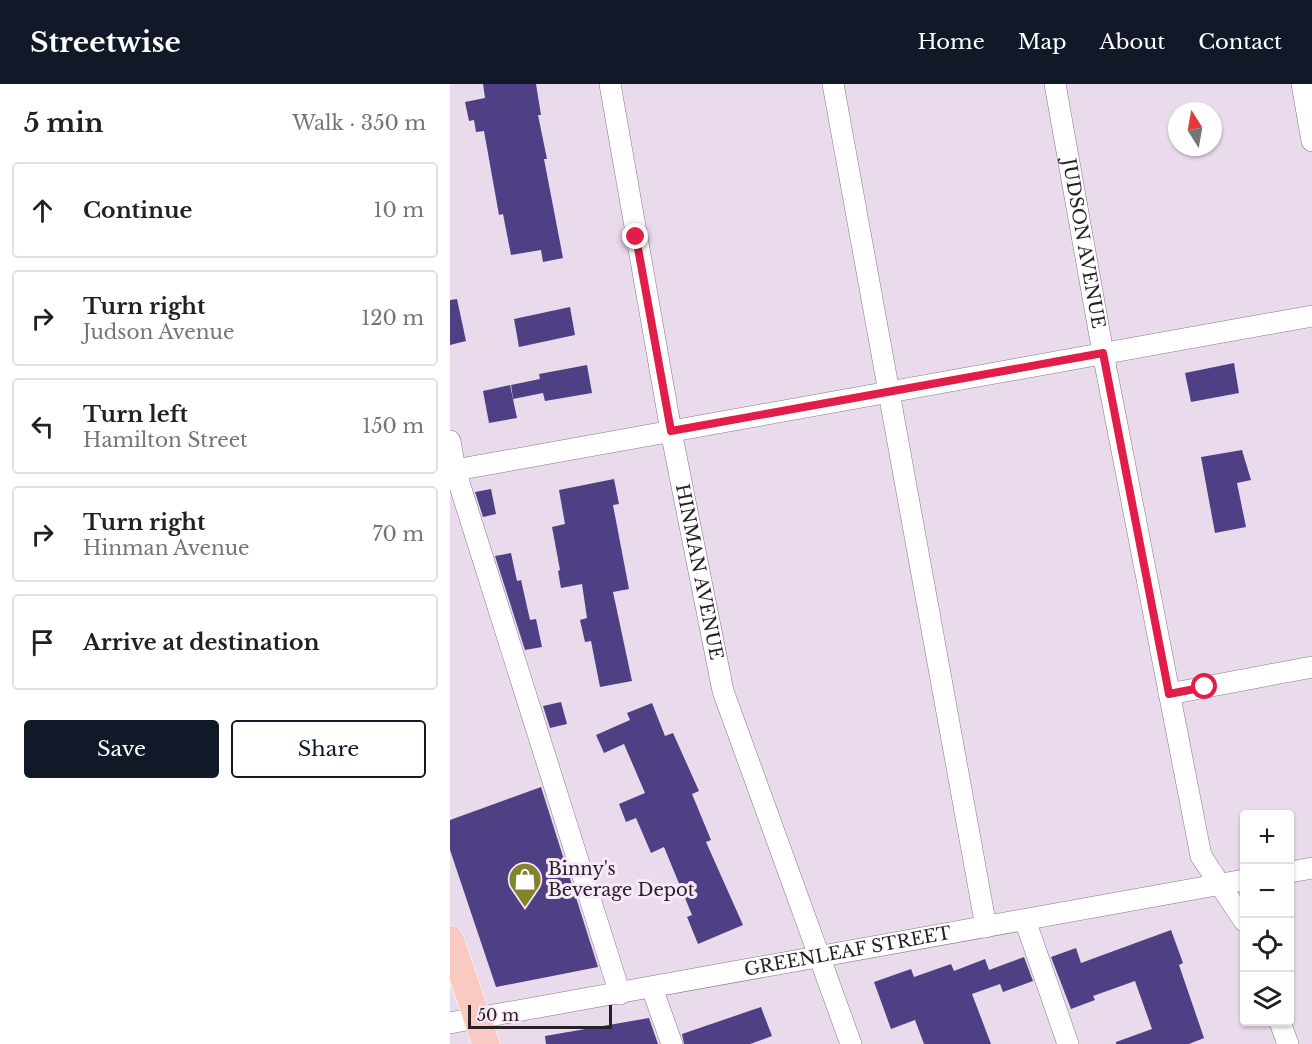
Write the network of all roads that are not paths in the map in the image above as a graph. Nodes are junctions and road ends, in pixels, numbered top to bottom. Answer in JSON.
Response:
{"nodes":[{"id":1,"x":610,"y":84,"type":"edge"},
{"id":2,"x":833,"y":84,"type":"edge"},
{"id":3,"x":1055,"y":84,"type":"edge"},
{"id":4,"x":1302,"y":84,"type":"edge"},
{"id":5,"x":1312,"y":141,"type":"edge"},
{"id":6,"x":1312,"y":316,"type":"edge"},
{"id":7,"x":1103,"y":353,"type":"junction"},
{"id":8,"x":890,"y":392,"type":"junction"},
{"id":9,"x":671,"y":431,"type":"junction"},
{"id":10,"x":450,"y":441,"type":"edge"},
{"id":11,"x":453,"y":470,"type":"edge"},
{"id":12,"x":1312,"y":667,"type":"edge"},
{"id":13,"x":1169,"y":694,"type":"junction"},
{"id":14,"x":1312,"y":868,"type":"edge"},
{"id":15,"x":1294,"y":871,"type":"edge"},
{"id":16,"x":1240,"y":881,"type":"edge"},
{"id":17,"x":1220,"y":885,"type":"junction"},
{"id":18,"x":1243,"y":918,"type":"edge"},
{"id":19,"x":1025,"y":920,"type":"junction"},
{"id":20,"x":986,"y":927,"type":"junction"},
{"id":21,"x":450,"y":939,"type":"edge"},
{"id":22,"x":821,"y":958,"type":"junction"},
{"id":23,"x":652,"y":988,"type":"junction"},
{"id":24,"x":620,"y":993,"type":"junction"},
{"id":25,"x":478,"y":1018,"type":"junction"},
{"id":26,"x":450,"y":1023,"type":"edge"},
{"id":27,"x":1281,"y":1026,"type":"edge"},
{"id":28,"x":486,"y":1044,"type":"edge"},
{"id":29,"x":672,"y":1044,"type":"edge"},
{"id":30,"x":851,"y":1044,"type":"edge"},
{"id":31,"x":1068,"y":1044,"type":"edge"},
{"id":32,"x":1288,"y":1044,"type":"edge"}],
"edges":[{"from":1,"to":9,"type":"street","name":"HINMAN AVENUE"},
{"from":2,"to":8,"type":"street"},
{"from":3,"to":7,"type":"street","name":"JUDSON AVENUE"},
{"from":4,"to":5,"type":"street"},
{"from":6,"to":7,"type":"street"},
{"from":7,"to":8,"type":"street"},
{"from":7,"to":13,"type":"street","name":"JUDSON AVENUE"},
{"from":8,"to":9,"type":"street"},
{"from":8,"to":20,"type":"street"},
{"from":9,"to":11,"type":"street"},
{"from":9,"to":22,"type":"street","name":"HINMAN AVENUE"},
{"from":10,"to":11,"type":"street"},
{"from":11,"to":24,"type":"street"},
{"from":12,"to":13,"type":"street"},
{"from":13,"to":17,"type":"street","name":"JUDSON AVENUE"},
{"from":14,"to":15,"type":"street"},
{"from":16,"to":17,"type":"street","name":"GREENLEAF STREET"},
{"from":17,"to":18,"type":"street","name":"JUDSON AVENUE"},
{"from":17,"to":19,"type":"street","name":"GREENLEAF STREET"},
{"from":19,"to":20,"type":"street","name":"GREENLEAF STREET"},
{"from":19,"to":31,"type":"street"},
{"from":20,"to":22,"type":"street","name":"GREENLEAF STREET"},
{"from":21,"to":25,"type":"main road"},
{"from":22,"to":23,"type":"street","name":"GREENLEAF STREET"},
{"from":22,"to":30,"type":"street","name":"HINMAN AVENUE"},
{"from":23,"to":24,"type":"street","name":"GREENLEAF STREET"},
{"from":23,"to":29,"type":"street"},
{"from":24,"to":25,"type":"street","name":"GREENLEAF STREET"},
{"from":25,"to":26,"type":"street","name":"GREENLEAF STREET"},
{"from":25,"to":28,"type":"main road"},
{"from":27,"to":32,"type":"street"}]}
